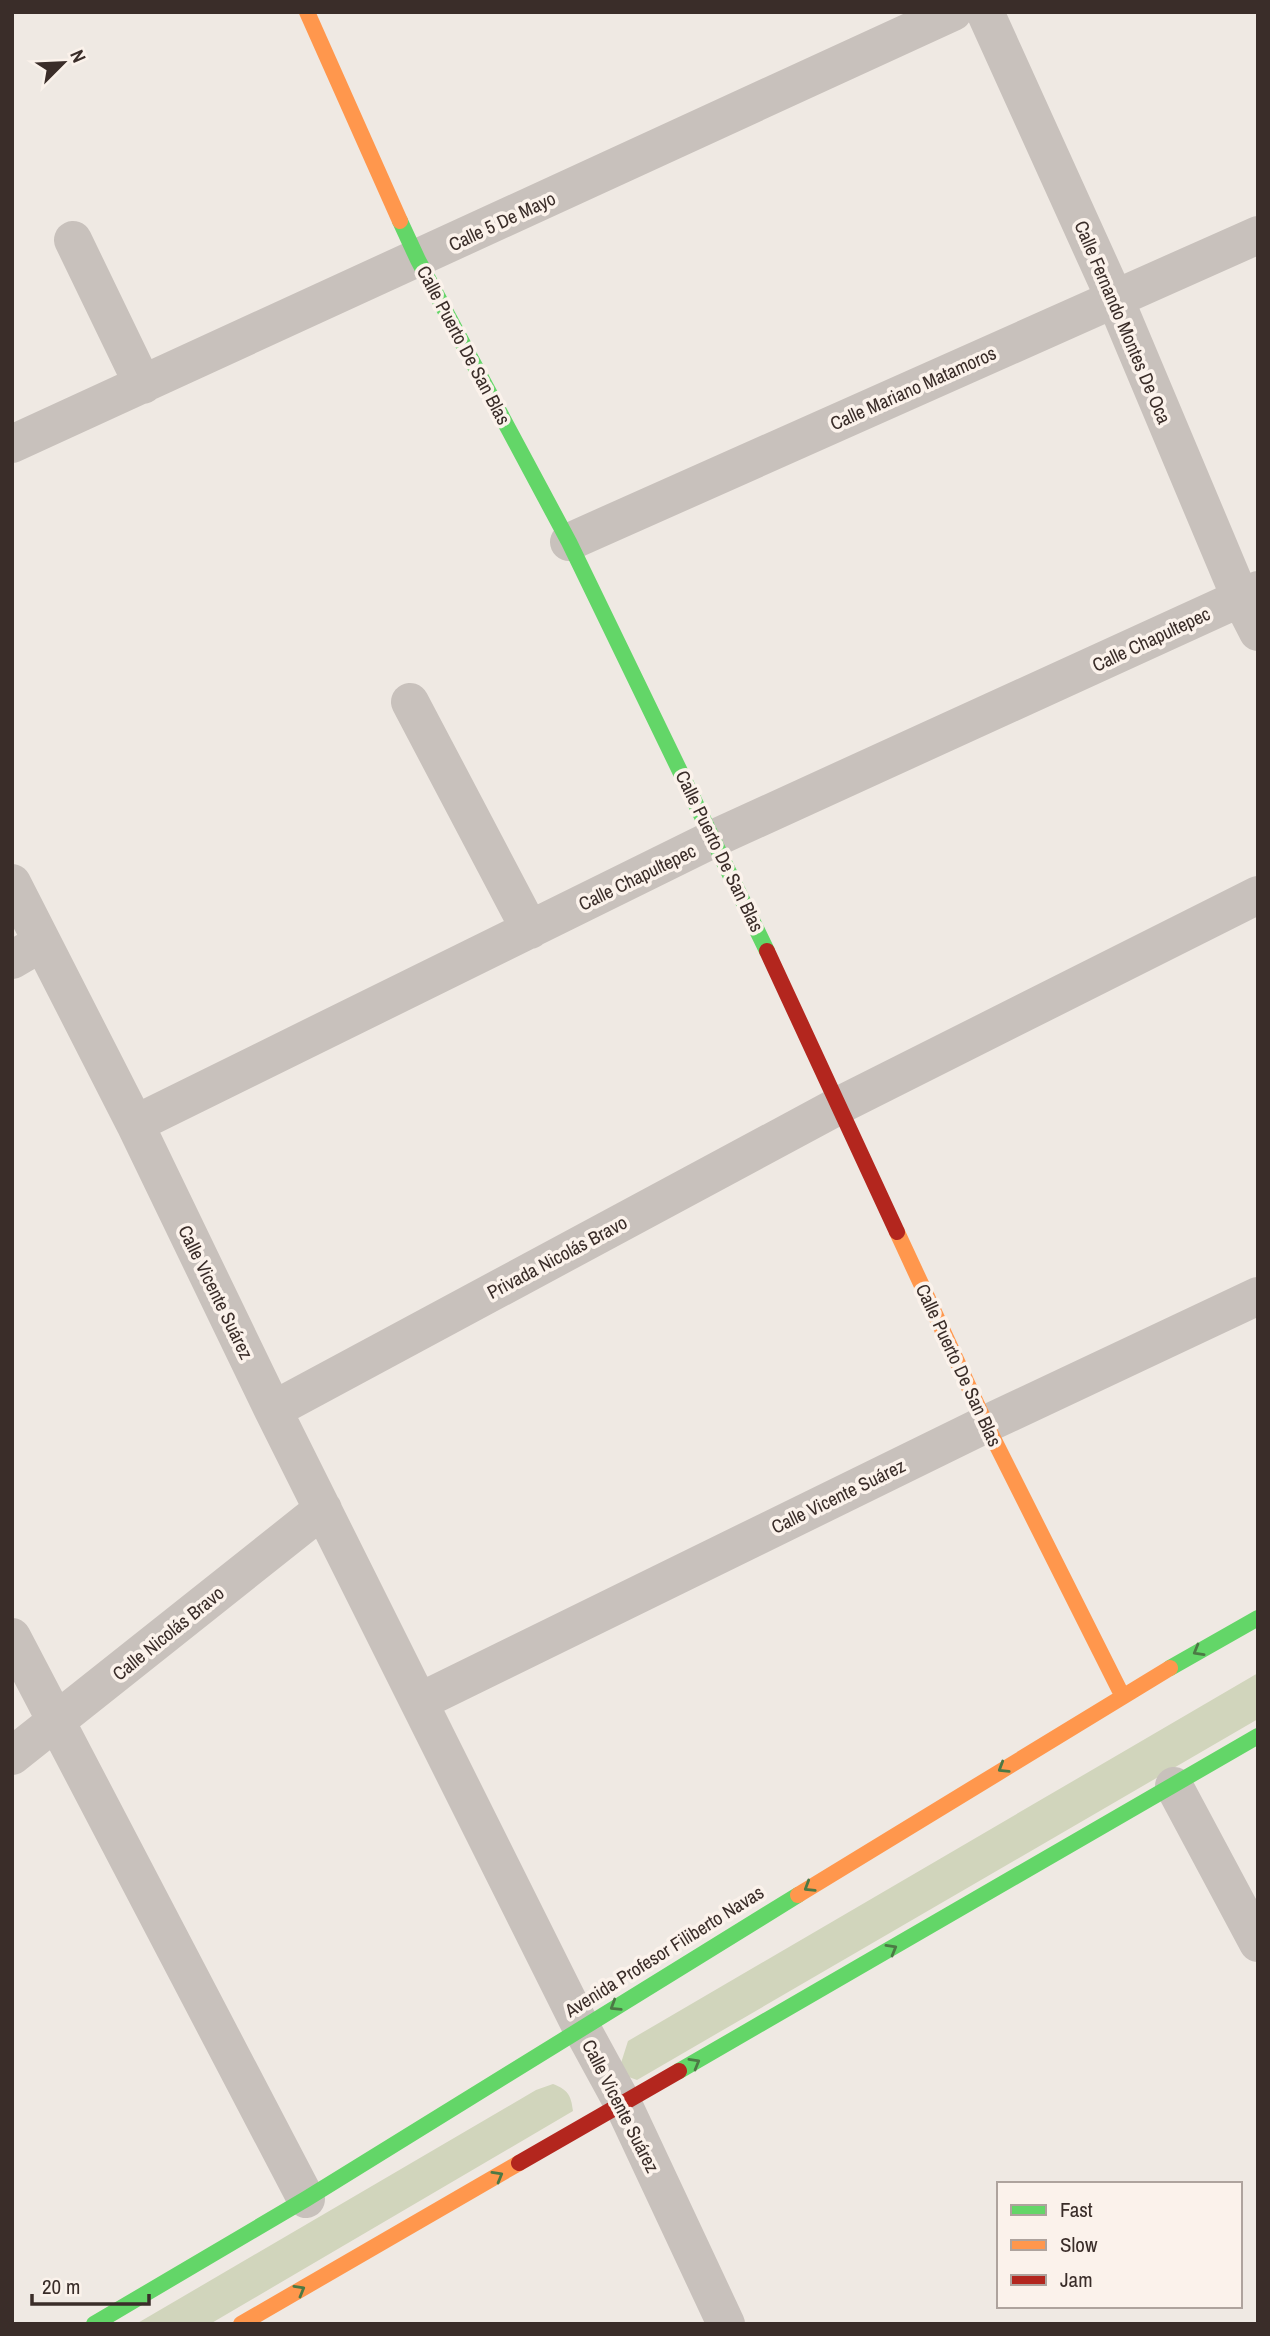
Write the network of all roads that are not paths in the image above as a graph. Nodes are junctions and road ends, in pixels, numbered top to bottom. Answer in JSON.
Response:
{"nodes":[{"id":1,"x":307,"y":12,"type":"edge"},
{"id":2,"x":953,"y":12,"type":"edge"},
{"id":3,"x":985,"y":12,"type":"edge"},
{"id":4,"x":1258,"y":235,"type":"edge"},
{"id":5,"x":73,"y":240,"type":"dead end"},
{"id":6,"x":418,"y":260,"type":"junction"},
{"id":7,"x":1114,"y":297,"type":"junction"},
{"id":8,"x":143,"y":385,"type":"junction"},
{"id":9,"x":12,"y":444,"type":"edge"},
{"id":10,"x":569,"y":542,"type":"junction"},
{"id":11,"x":1249,"y":594,"type":"edge"},
{"id":12,"x":1258,"y":632,"type":"edge"},
{"id":13,"x":410,"y":702,"type":"dead end"},
{"id":14,"x":715,"y":838,"type":"junction"},
{"id":15,"x":12,"y":883,"type":"edge"},
{"id":16,"x":1258,"y":895,"type":"edge"},
{"id":17,"x":530,"y":930,"type":"junction"},
{"id":18,"x":26,"y":951,"type":"edge"},
{"id":19,"x":840,"y":1105,"type":"junction"},
{"id":20,"x":135,"y":1124,"type":"junction"},
{"id":21,"x":1258,"y":1296,"type":"edge"},
{"id":22,"x":273,"y":1410,"type":"junction"},
{"id":23,"x":985,"y":1424,"type":"junction"},
{"id":24,"x":323,"y":1509,"type":"junction"},
{"id":25,"x":1258,"y":1618,"type":"edge"},
{"id":26,"x":12,"y":1637,"type":"edge"},
{"id":27,"x":1122,"y":1695,"type":"junction"},
{"id":28,"x":421,"y":1701,"type":"junction"},
{"id":29,"x":58,"y":1721,"type":"junction"},
{"id":30,"x":1258,"y":1736,"type":"edge"},
{"id":31,"x":12,"y":1756,"type":"edge"},
{"id":32,"x":1174,"y":1786,"type":"junction"},
{"id":33,"x":1258,"y":1943,"type":"edge"},
{"id":34,"x":581,"y":2027,"type":"junction"},
{"id":35,"x":623,"y":2104,"type":"junction"},
{"id":36,"x":306,"y":2199,"type":"junction"},
{"id":37,"x":94,"y":2324,"type":"edge"},
{"id":38,"x":241,"y":2324,"type":"edge"},
{"id":39,"x":726,"y":2324,"type":"edge"}],
"edges":[{"from":1,"to":6,"type":"main road","name":"Calle Puerto De San Blas"},
{"from":2,"to":6,"type":"street","name":"Calle 5 De Mayo"},
{"from":3,"to":7,"type":"street","name":"Calle Fernando Montes De Oca"},
{"from":4,"to":7,"type":"street","name":"Calle Mariano Matamoros"},
{"from":5,"to":8,"type":"street"},
{"from":6,"to":8,"type":"street","name":"Calle 5 De Mayo"},
{"from":6,"to":10,"type":"main road","name":"Calle Puerto De San Blas"},
{"from":7,"to":10,"type":"street","name":"Calle Mariano Matamoros"},
{"from":7,"to":11,"type":"street","name":"Calle Fernando Montes De Oca"},
{"from":8,"to":9,"type":"street","name":"Calle 5 De Mayo"},
{"from":10,"to":14,"type":"main road","name":"Calle Puerto De San Blas"},
{"from":11,"to":12,"type":"street","name":"Calle Fernando Montes De Oca"},
{"from":11,"to":14,"type":"street","name":"Calle Chapultepec"},
{"from":13,"to":17,"type":"street"},
{"from":14,"to":17,"type":"street","name":"Calle Chapultepec"},
{"from":14,"to":19,"type":"main road","name":"Calle Puerto De San Blas"},
{"from":15,"to":18,"type":"street","name":"Calle Vicente Suárez"},
{"from":16,"to":19,"type":"street","name":"Privada Nicolás Bravo"},
{"from":17,"to":20,"type":"street","name":"Calle Chapultepec"},
{"from":18,"to":20,"type":"street","name":"Calle Vicente Suárez"},
{"from":19,"to":22,"type":"street","name":"Privada Nicolás Bravo"},
{"from":19,"to":23,"type":"main road","name":"Calle Puerto De San Blas"},
{"from":20,"to":22,"type":"street","name":"Calle Vicente Suárez"},
{"from":21,"to":23,"type":"street","name":"Calle Vicente Suárez"},
{"from":22,"to":24,"type":"street","name":"Calle Vicente Suárez"},
{"from":23,"to":27,"type":"main road","name":"Calle Puerto De San Blas"},
{"from":23,"to":28,"type":"street","name":"Calle Vicente Suárez"},
{"from":24,"to":28,"type":"street","name":"Calle Vicente Suárez"},
{"from":24,"to":29,"type":"street","name":"Calle Nicolás Bravo"},
{"from":25,"to":27,"type":"main road","name":"Avenida Profesor Filiberto Navas","one_way":true},
{"from":26,"to":29,"type":"street"},
{"from":27,"to":34,"type":"main road","name":"Avenida Profesor Filiberto Navas","one_way":true},
{"from":28,"to":34,"type":"street","name":"Calle Vicente Suárez"},
{"from":29,"to":31,"type":"street","name":"Calle Nicolás Bravo"},
{"from":29,"to":36,"type":"street"},
{"from":30,"to":32,"type":"main road"},
{"from":32,"to":33,"type":"street"},
{"from":35,"to":32,"type":"main road","one_way":true},
{"from":34,"to":35,"type":"street","name":"Calle Vicente Suárez"},
{"from":34,"to":36,"type":"main road","name":"Avenida Profesor Filiberto Navas"},
{"from":38,"to":35,"type":"main road","one_way":true},
{"from":35,"to":39,"type":"street","name":"Calle Vicente Suárez"},
{"from":36,"to":37,"type":"main road","name":"Avenida Profesor Filiberto Navas"}]}
